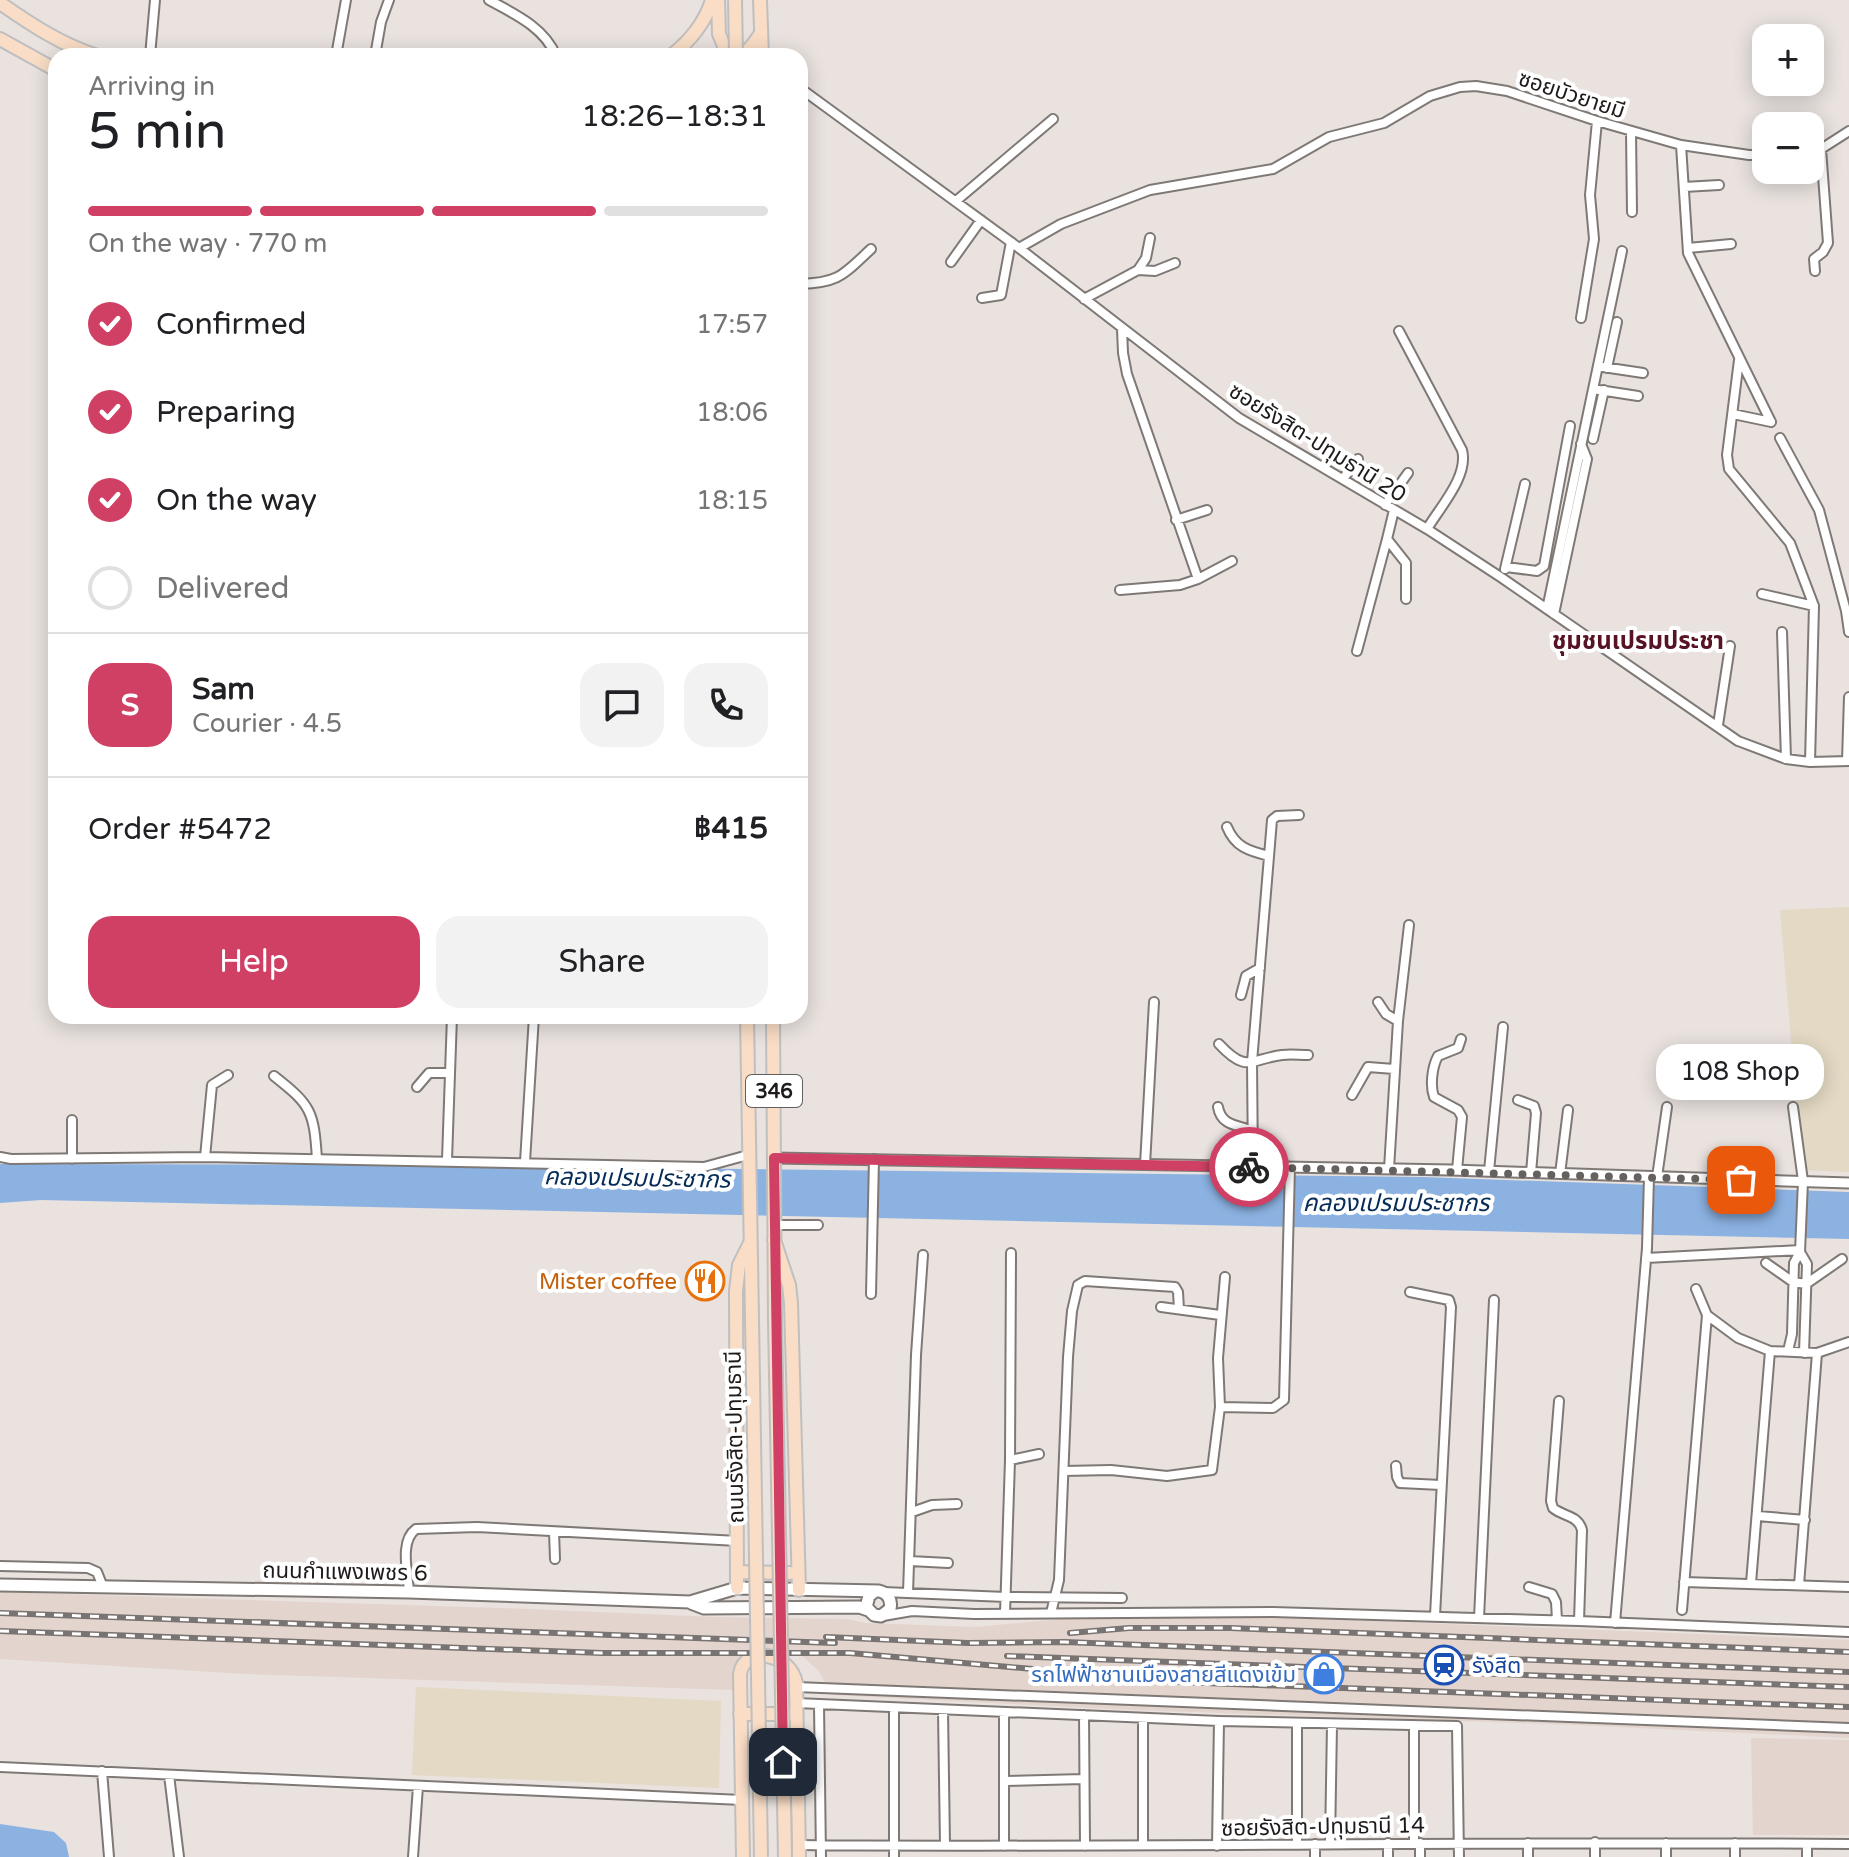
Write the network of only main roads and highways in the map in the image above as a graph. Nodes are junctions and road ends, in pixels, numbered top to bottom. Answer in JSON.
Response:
{"nodes":[{"id":1,"x":715,"y":0,"type":"edge"},
{"id":2,"x":735,"y":0,"type":"edge"},
{"id":3,"x":760,"y":0,"type":"edge"},
{"id":4,"x":0,"y":3,"type":"edge"},
{"id":5,"x":761,"y":33,"type":"junction"},
{"id":6,"x":0,"y":39,"type":"edge"},
{"id":7,"x":76,"y":48,"type":"edge"},
{"id":8,"x":681,"y":48,"type":"edge"},
{"id":9,"x":725,"y":48,"type":"edge"},
{"id":10,"x":736,"y":48,"type":"edge"},
{"id":11,"x":752,"y":48,"type":"edge"},
{"id":12,"x":762,"y":48,"type":"edge"},
{"id":13,"x":48,"y":66,"type":"edge"},
{"id":14,"x":747,"y":1024,"type":"edge"},
{"id":15,"x":773,"y":1024,"type":"edge"},
{"id":16,"x":774,"y":1240,"type":"junction"},
{"id":17,"x":750,"y":1243,"type":"junction"},
{"id":18,"x":739,"y":1572,"type":"junction"},
{"id":19,"x":797,"y":1573,"type":"junction"},
{"id":20,"x":0,"y":1585,"type":"edge"},
{"id":21,"x":737,"y":1588,"type":"junction"},
{"id":22,"x":799,"y":1590,"type":"junction"},
{"id":23,"x":883,"y":1595,"type":"junction"},
{"id":24,"x":690,"y":1602,"type":"junction"},
{"id":25,"x":868,"y":1610,"type":"junction"},
{"id":26,"x":796,"y":1709,"type":"junction"},
{"id":27,"x":740,"y":1714,"type":"junction"},
{"id":28,"x":799,"y":1851,"type":"edge"},
{"id":29,"x":743,"y":1857,"type":"edge"},
{"id":30,"x":761,"y":1857,"type":"edge"},
{"id":31,"x":785,"y":1857,"type":"edge"}],
"edges":[{"from":1,"to":8,"type":"main road"},
{"from":1,"to":9,"type":"main road"},
{"from":2,"to":10,"type":"main road","bridge":true},
{"from":3,"to":5,"type":"main road"},
{"from":4,"to":7,"type":"main road"},
{"from":5,"to":11,"type":"main road"},
{"from":5,"to":12,"type":"main road"},
{"from":6,"to":13,"type":"main road"},
{"from":14,"to":17,"type":"main road","name":"ถนนรังสิต-ปทุมธานี","number":"346"},
{"from":15,"to":16,"type":"main road","name":"ถนนรังสิต-ปทุมธานี","number":"346"},
{"from":16,"to":19,"type":"main road"},
{"from":16,"to":31,"type":"main road","name":"ถนนรังสิต-ปทุมธานี","number":"346","bridge":true},
{"from":17,"to":18,"type":"main road"},
{"from":17,"to":30,"type":"main road","name":"ถนนรังสิต-ปทุมธานี","number":"346","bridge":true},
{"from":18,"to":19,"type":"main road"},
{"from":18,"to":21,"type":"main road"},
{"from":19,"to":22,"type":"main road"},
{"from":20,"to":24,"type":"main road","name":"ถนนกำแพงเพชร 6"},
{"from":21,"to":22,"type":"main road","name":"ถนนกำแพงเพชร 6"},
{"from":21,"to":24,"type":"main road","name":"ถนนกำแพงเพชร 6"},
{"from":22,"to":23,"type":"main road","name":"ถนนกำแพงเพชร 6"},
{"from":23,"to":25,"type":"main road"},
{"from":23,"to":25,"type":"main road"},
{"from":24,"to":25,"type":"main road","name":"ถนนกำแพงเพชร 6"},
{"from":26,"to":27,"type":"main road"},
{"from":26,"to":27,"type":"main road"},
{"from":26,"to":28,"type":"main road"},
{"from":27,"to":29,"type":"main road"}]}
